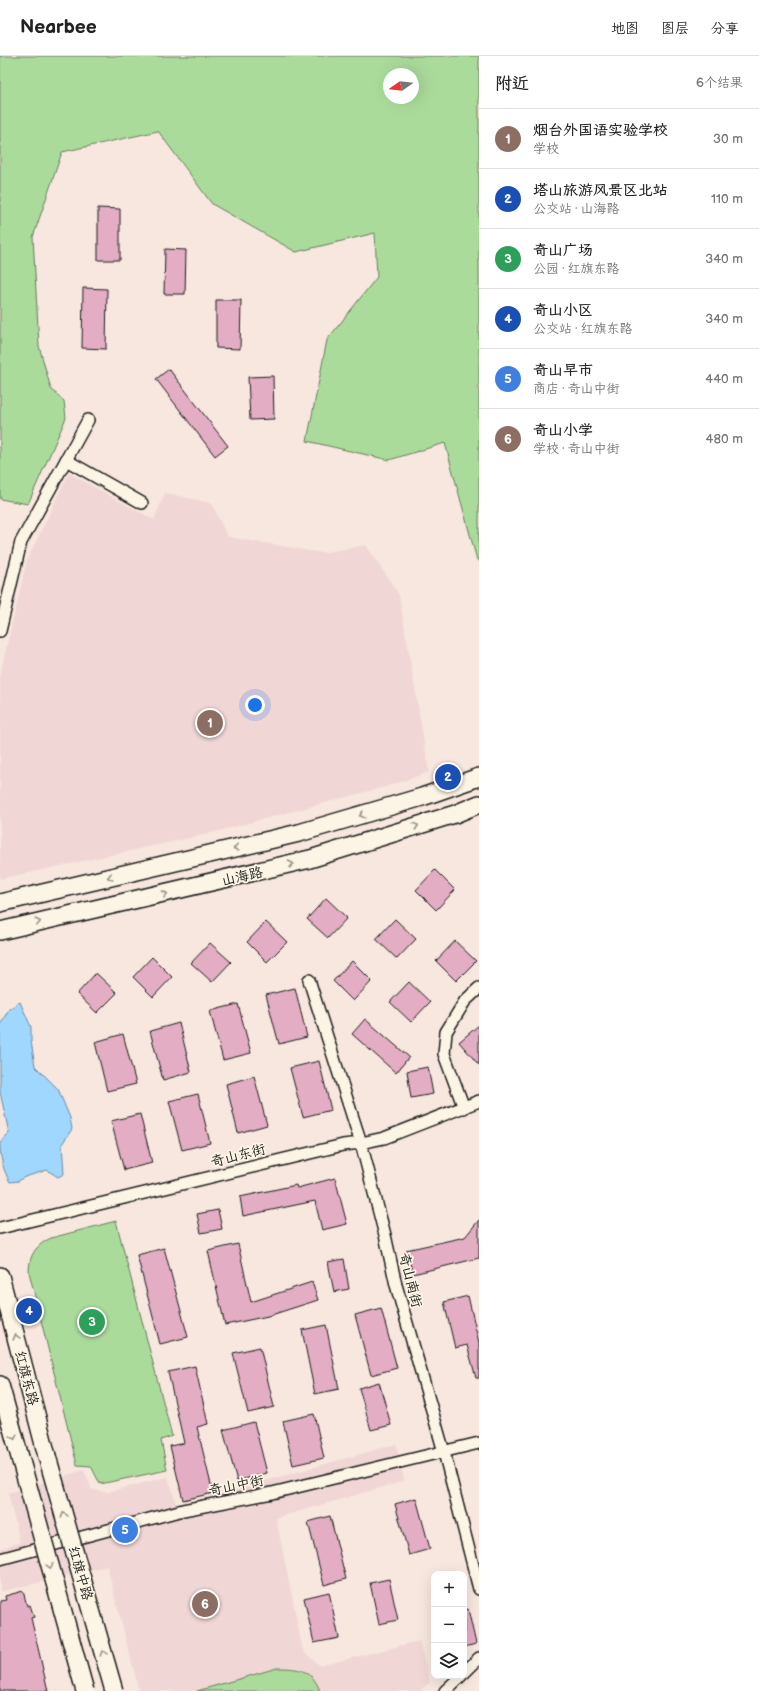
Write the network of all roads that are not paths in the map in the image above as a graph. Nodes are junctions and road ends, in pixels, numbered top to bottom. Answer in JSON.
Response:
{"nodes":[{"id":1,"x":88,"y":420,"type":"dead end"},
{"id":2,"x":66,"y":460,"type":"junction"},
{"id":3,"x":142,"y":503,"type":"dead end"},
{"id":4,"x":0,"y":631,"type":"edge"},
{"id":5,"x":479,"y":777,"type":"edge"},
{"id":6,"x":479,"y":804,"type":"edge"},
{"id":7,"x":0,"y":903,"type":"edge"},
{"id":8,"x":0,"y":931,"type":"edge"},
{"id":9,"x":309,"y":980,"type":"dead end"},
{"id":10,"x":479,"y":988,"type":"edge"},
{"id":11,"x":479,"y":1102,"type":"edge"},
{"id":12,"x":464,"y":1108,"type":"junction"},
{"id":13,"x":361,"y":1143,"type":"junction"},
{"id":14,"x":0,"y":1228,"type":"edge"},
{"id":15,"x":0,"y":1276,"type":"edge"},
{"id":16,"x":0,"y":1385,"type":"edge"},
{"id":17,"x":479,"y":1443,"type":"edge"},
{"id":18,"x":444,"y":1452,"type":"junction"},
{"id":19,"x":47,"y":1456,"type":"joint"},
{"id":20,"x":21,"y":1461,"type":"joint"},
{"id":21,"x":0,"y":1559,"type":"edge"},
{"id":22,"x":479,"y":1589,"type":"edge"},
{"id":23,"x":479,"y":1658,"type":"edge"},
{"id":24,"x":467,"y":1670,"type":"edge"},
{"id":25,"x":458,"y":1679,"type":"edge"},
{"id":26,"x":85,"y":1691,"type":"edge"},
{"id":27,"x":114,"y":1691,"type":"edge"},
{"id":28,"x":445,"y":1691,"type":"edge"}],
"edges":[{"from":1,"to":2,"type":"street"},
{"from":2,"to":3,"type":"street"},
{"from":2,"to":4,"type":"street"},
{"from":5,"to":7,"type":"main road","name":"山海路","one_way":true},
{"from":8,"to":6,"type":"main road","name":"山海路","one_way":true},
{"from":9,"to":13,"type":"street","name":"奇山南街"},
{"from":10,"to":12,"type":"street"},
{"from":11,"to":12,"type":"street","name":"奇山东街"},
{"from":12,"to":13,"type":"street","name":"奇山东街"},
{"from":13,"to":14,"type":"street","name":"奇山东街"},
{"from":13,"to":18,"type":"street","name":"奇山南街"},
{"from":19,"to":15,"type":"main road","name":"红旗东路","one_way":true},
{"from":16,"to":20,"type":"main road","name":"红旗东路","one_way":true},
{"from":17,"to":18,"type":"street","name":"奇山中街"},
{"from":18,"to":21,"type":"street","name":"奇山中街"},
{"from":18,"to":22,"type":"street","name":"奇山南街"},
{"from":27,"to":19,"type":"main road","name":"红旗中路","one_way":true,"bridge":true},
{"from":20,"to":26,"type":"main road","name":"红旗中路","one_way":true,"bridge":true},
{"from":23,"to":24,"type":"street"},
{"from":25,"to":28,"type":"street"}]}
